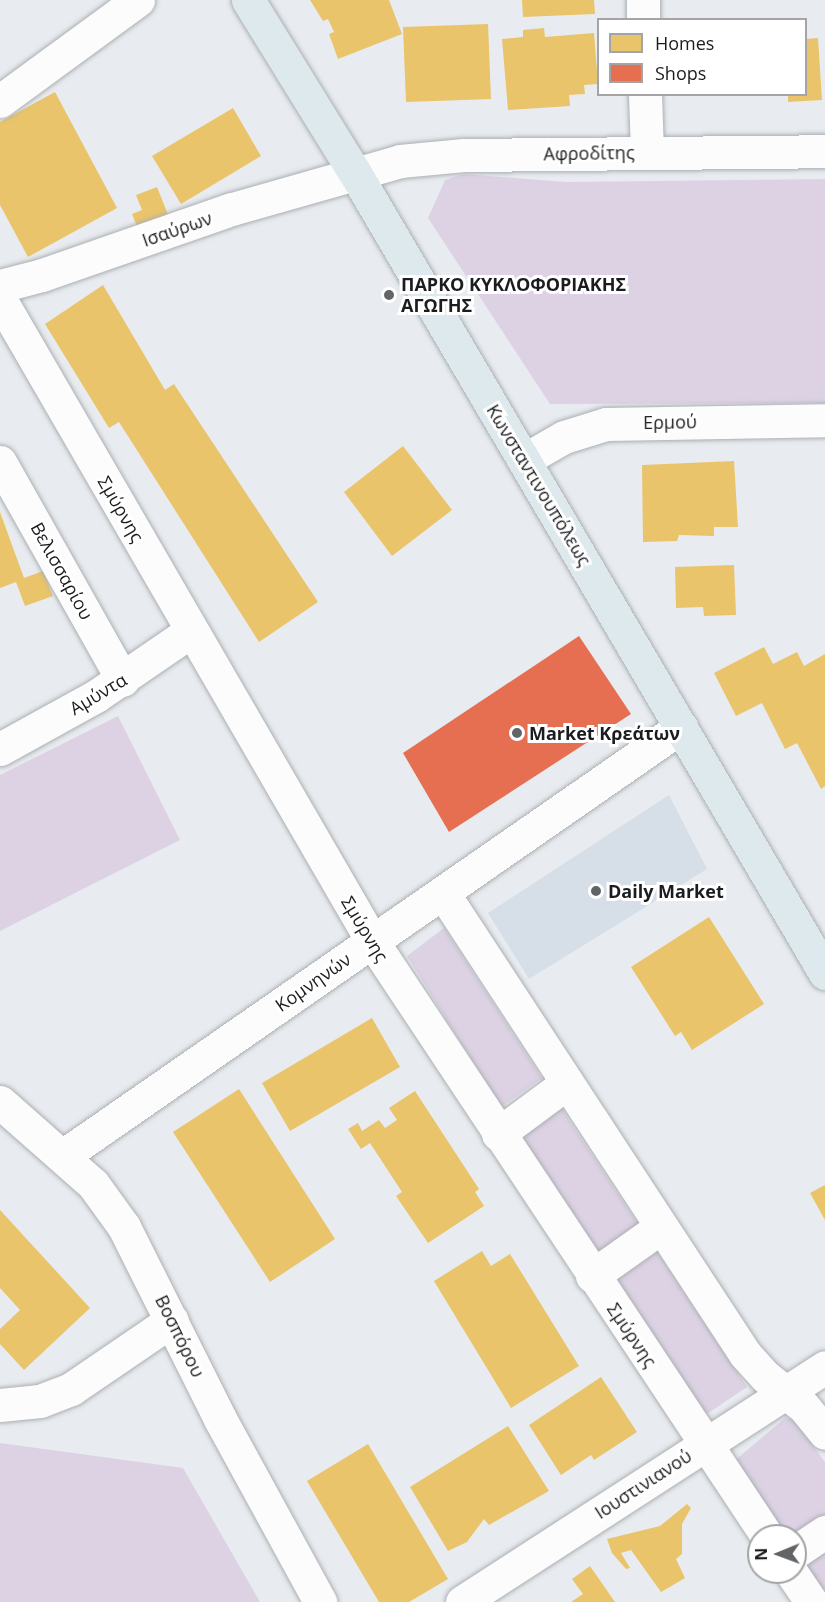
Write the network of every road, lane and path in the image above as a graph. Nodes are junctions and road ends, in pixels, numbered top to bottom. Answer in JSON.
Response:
{"nodes":[{"id":1,"x":138,"y":0,"type":"edge"},
{"id":2,"x":248,"y":0,"type":"edge"},
{"id":3,"x":643,"y":0,"type":"edge"},
{"id":4,"x":643,"y":18,"type":"edge"},
{"id":5,"x":645,"y":96,"type":"edge"},
{"id":6,"x":0,"y":101,"type":"edge"},
{"id":7,"x":825,"y":151,"type":"edge"},
{"id":8,"x":647,"y":152,"type":"junction"},
{"id":9,"x":355,"y":173,"type":"junction"},
{"id":10,"x":0,"y":286,"type":"edge"},
{"id":11,"x":0,"y":299,"type":"edge"},
{"id":12,"x":825,"y":420,"type":"edge"},
{"id":13,"x":524,"y":460,"type":"junction"},
{"id":14,"x":4,"y":479,"type":"edge"},
{"id":15,"x":191,"y":631,"type":"junction"},
{"id":16,"x":123,"y":680,"type":"junction"},
{"id":17,"x":681,"y":727,"type":"junction"},
{"id":18,"x":0,"y":749,"type":"edge"},
{"id":19,"x":443,"y":893,"type":"junction"},
{"id":20,"x":372,"y":942,"type":"junction"},
{"id":21,"x":825,"y":973,"type":"edge"},
{"id":22,"x":567,"y":1083,"type":"junction"},
{"id":23,"x":0,"y":1102,"type":"edge"},
{"id":24,"x":498,"y":1134,"type":"junction"},
{"id":25,"x":64,"y":1155,"type":"junction"},
{"id":26,"x":661,"y":1227,"type":"junction"},
{"id":27,"x":592,"y":1275,"type":"junction"},
{"id":28,"x":172,"y":1320,"type":"junction"},
{"id":29,"x":825,"y":1367,"type":"edge"},
{"id":30,"x":786,"y":1391,"type":"junction"},
{"id":31,"x":0,"y":1406,"type":"edge"},
{"id":32,"x":825,"y":1433,"type":"edge"},
{"id":33,"x":705,"y":1443,"type":"junction"},
{"id":34,"x":759,"y":1524,"type":"edge"},
{"id":35,"x":825,"y":1532,"type":"edge"},
{"id":36,"x":807,"y":1544,"type":"edge"},
{"id":37,"x":799,"y":1584,"type":"edge"},
{"id":38,"x":320,"y":1602,"type":"edge"},
{"id":39,"x":462,"y":1602,"type":"edge"},
{"id":40,"x":811,"y":1602,"type":"edge"}],
"edges":[{"from":1,"to":6,"type":"street"},
{"from":2,"to":9,"type":"main road","name":"Κωνσταντινουπόλεως"},
{"from":3,"to":4,"type":"street"},
{"from":5,"to":8,"type":"street"},
{"from":7,"to":8,"type":"street","name":"Αφροδίτης"},
{"from":8,"to":9,"type":"street","name":"Αφροδίτης"},
{"from":9,"to":10,"type":"street","name":"Ισαύρων"},
{"from":9,"to":13,"type":"main road","name":"Κωνσταντινουπόλεως"},
{"from":11,"to":15,"type":"street","name":"Σμύρνης"},
{"from":12,"to":13,"type":"street","name":"Ερμού"},
{"from":13,"to":17,"type":"main road","name":"Κωνσταντινουπόλεως"},
{"from":14,"to":16,"type":"street","name":"Βελισσαρίου"},
{"from":15,"to":16,"type":"street","name":"Αμύντα"},
{"from":15,"to":20,"type":"street","name":"Σμύρνης"},
{"from":16,"to":18,"type":"street","name":"Αμύντα"},
{"from":17,"to":19,"type":"street","name":"Κομνηνών"},
{"from":17,"to":21,"type":"main road","name":"Κωνσταντινουπόλεως"},
{"from":19,"to":20,"type":"street","name":"Κομνηνών"},
{"from":19,"to":22,"type":"street"},
{"from":20,"to":24,"type":"street","name":"Σμύρνης"},
{"from":20,"to":25,"type":"street","name":"Κομνηνών"},
{"from":22,"to":24,"type":"street"},
{"from":22,"to":26,"type":"street"},
{"from":23,"to":25,"type":"street","name":"Βοσπόρου"},
{"from":24,"to":27,"type":"street","name":"Σμύρνης"},
{"from":25,"to":28,"type":"street","name":"Βοσπόρου"},
{"from":26,"to":27,"type":"street"},
{"from":26,"to":30,"type":"street"},
{"from":27,"to":33,"type":"street","name":"Σμύρνης"},
{"from":28,"to":31,"type":"street"},
{"from":28,"to":38,"type":"street","name":"Βοσπόρου"},
{"from":29,"to":30,"type":"street","name":"Ιουστινιανού"},
{"from":30,"to":32,"type":"street"},
{"from":30,"to":33,"type":"street","name":"Ιουστινιανού"},
{"from":33,"to":34,"type":"street","name":"Σμύρνης"},
{"from":33,"to":39,"type":"street","name":"Ιουστινιανού"},
{"from":35,"to":36,"type":"street"},
{"from":37,"to":40,"type":"street"}]}
